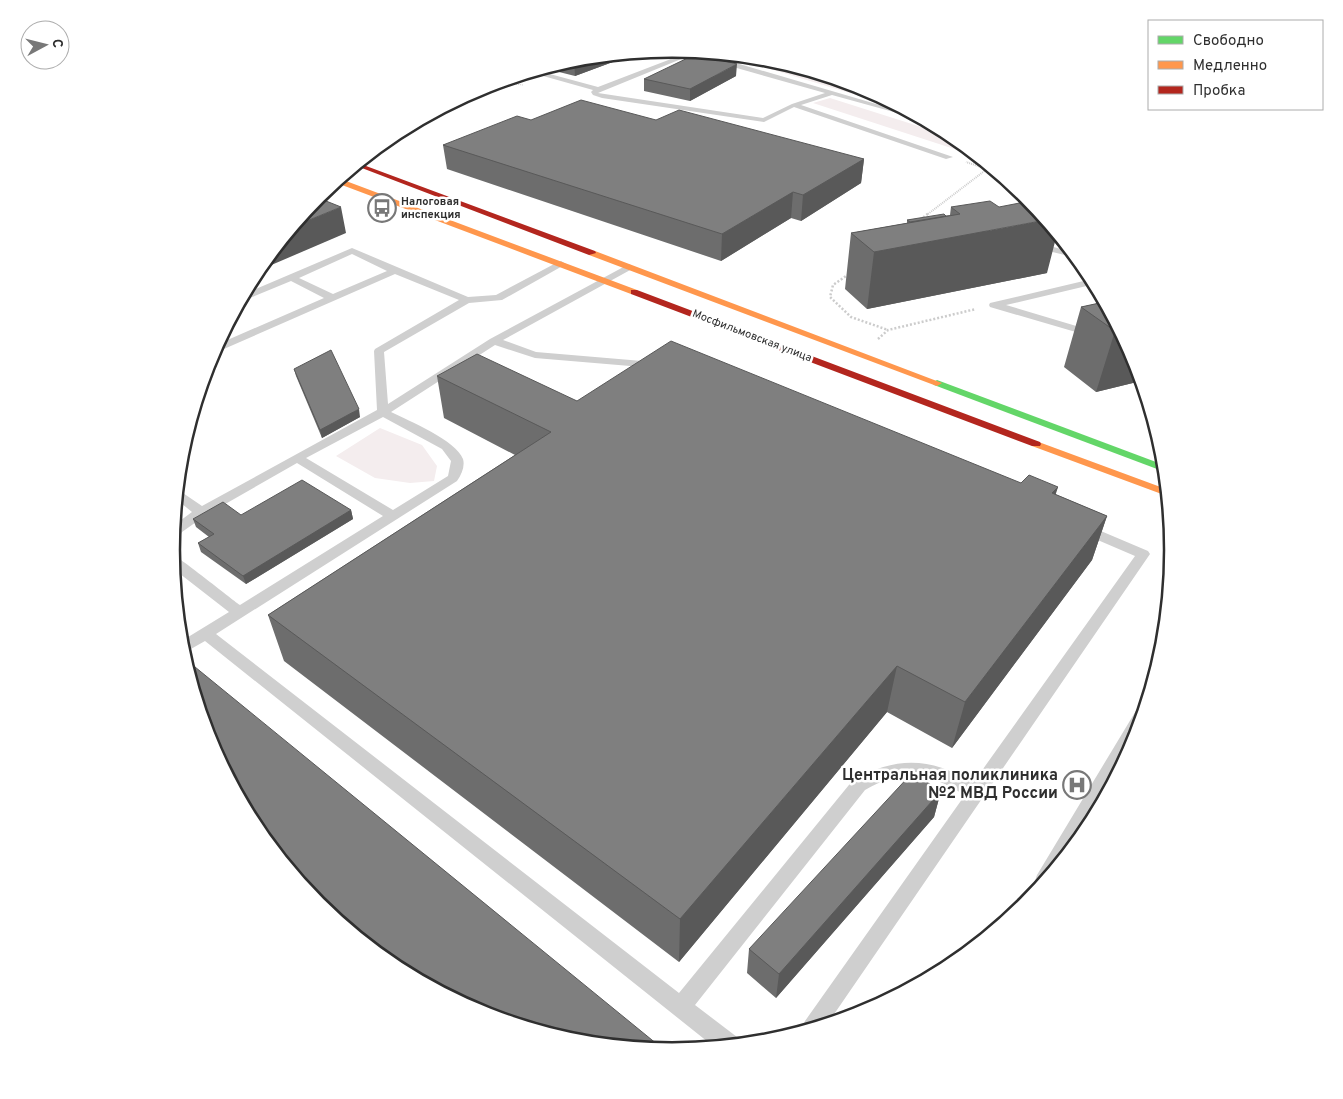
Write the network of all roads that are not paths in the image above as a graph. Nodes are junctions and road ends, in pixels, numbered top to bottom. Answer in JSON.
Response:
{"nodes":[{"id":1,"x":678,"y":58,"type":"edge"},
{"id":2,"x":717,"y":60,"type":"edge"},
{"id":3,"x":542,"y":75,"type":"edge"},
{"id":4,"x":598,"y":89,"type":"junction"},
{"id":5,"x":832,"y":92,"type":"junction"},
{"id":6,"x":794,"y":106,"type":"junction"},
{"id":7,"x":895,"y":111,"type":"edge"},
{"id":8,"x":949,"y":157,"type":"road end"},
{"id":9,"x":363,"y":167,"type":"edge"},
{"id":10,"x":344,"y":183,"type":"edge"},
{"id":11,"x":510,"y":222,"type":"junction"},
{"id":12,"x":482,"y":234,"type":"junction"},
{"id":13,"x":1024,"y":242,"type":"edge"},
{"id":14,"x":1064,"y":253,"type":"edge"},
{"id":15,"x":560,"y":264,"type":"junction"},
{"id":16,"x":629,"y":267,"type":"junction"},
{"id":17,"x":395,"y":270,"type":"junction"},
{"id":18,"x":291,"y":277,"type":"junction"},
{"id":19,"x":605,"y":280,"type":"junction"},
{"id":20,"x":1086,"y":284,"type":"edge"},
{"id":21,"x":250,"y":296,"type":"edge"},
{"id":22,"x":332,"y":298,"type":"junction"},
{"id":23,"x":467,"y":300,"type":"junction"},
{"id":24,"x":1114,"y":334,"type":"edge"},
{"id":25,"x":494,"y":341,"type":"junction"},
{"id":26,"x":224,"y":345,"type":"edge"},
{"id":27,"x":673,"y":366,"type":"edge"},
{"id":28,"x":383,"y":412,"type":"junction"},
{"id":29,"x":298,"y":458,"type":"junction"},
{"id":30,"x":1156,"y":466,"type":"edge"},
{"id":31,"x":1159,"y":490,"type":"edge"},
{"id":32,"x":183,"y":498,"type":"edge"},
{"id":33,"x":201,"y":512,"type":"junction"},
{"id":34,"x":392,"y":516,"type":"junction"},
{"id":35,"x":1070,"y":523,"type":"edge"},
{"id":36,"x":181,"y":527,"type":"edge"},
{"id":37,"x":181,"y":568,"type":"edge"},
{"id":38,"x":240,"y":613,"type":"junction"},
{"id":39,"x":206,"y":634,"type":"junction"},
{"id":40,"x":189,"y":645,"type":"edge"},
{"id":41,"x":1119,"y":754,"type":"edge"},
{"id":42,"x":976,"y":793,"type":"junction"},
{"id":43,"x":1066,"y":843,"type":"edge"},
{"id":44,"x":680,"y":1007,"type":"junction"},
{"id":45,"x":818,"y":1019,"type":"edge"},
{"id":46,"x":721,"y":1038,"type":"edge"}],
"edges":[{"from":1,"to":4,"type":"lane"},
{"from":2,"to":5,"type":"lane"},
{"from":3,"to":4,"type":"lane"},
{"from":4,"to":6,"type":"lane"},
{"from":5,"to":6,"type":"lane"},
{"from":5,"to":7,"type":"lane"},
{"from":6,"to":8,"type":"lane"},
{"from":9,"to":11,"type":"main road","name":"Мосфильмовская улица"},
{"from":10,"to":12,"type":"main road","name":"Мосфильмовская улица"},
{"from":11,"to":12,"type":"main road"},
{"from":11,"to":16,"type":"main road","name":"Мосфильмовская улица"},
{"from":12,"to":15,"type":"main road","name":"Мосфильмовская улица"},
{"from":13,"to":14,"type":"lane"},
{"from":15,"to":19,"type":"main road","name":"Мосфильмовская улица"},
{"from":15,"to":23,"type":"lane"},
{"from":16,"to":19,"type":"lane"},
{"from":16,"to":30,"type":"main road","name":"Мосфильмовская улица"},
{"from":17,"to":18,"type":"lane"},
{"from":17,"to":22,"type":"lane"},
{"from":17,"to":23,"type":"lane"},
{"from":18,"to":21,"type":"lane"},
{"from":18,"to":22,"type":"lane"},
{"from":19,"to":25,"type":"lane"},
{"from":19,"to":31,"type":"main road","name":"Мосфильмовская улица"},
{"from":20,"to":24,"type":"lane"},
{"from":22,"to":26,"type":"lane"},
{"from":23,"to":28,"type":"lane"},
{"from":25,"to":27,"type":"lane"},
{"from":25,"to":28,"type":"lane"},
{"from":28,"to":29,"type":"lane"},
{"from":28,"to":34,"type":"lane"},
{"from":29,"to":33,"type":"lane"},
{"from":29,"to":34,"type":"lane"},
{"from":32,"to":33,"type":"lane"},
{"from":33,"to":36,"type":"lane"},
{"from":34,"to":38,"type":"lane"},
{"from":35,"to":42,"type":"lane"},
{"from":37,"to":38,"type":"lane"},
{"from":38,"to":39,"type":"lane"},
{"from":39,"to":40,"type":"lane"},
{"from":39,"to":44,"type":"lane"},
{"from":41,"to":43,"type":"lane"},
{"from":42,"to":44,"type":"lane"},
{"from":42,"to":45,"type":"lane"},
{"from":44,"to":46,"type":"lane"}]}
